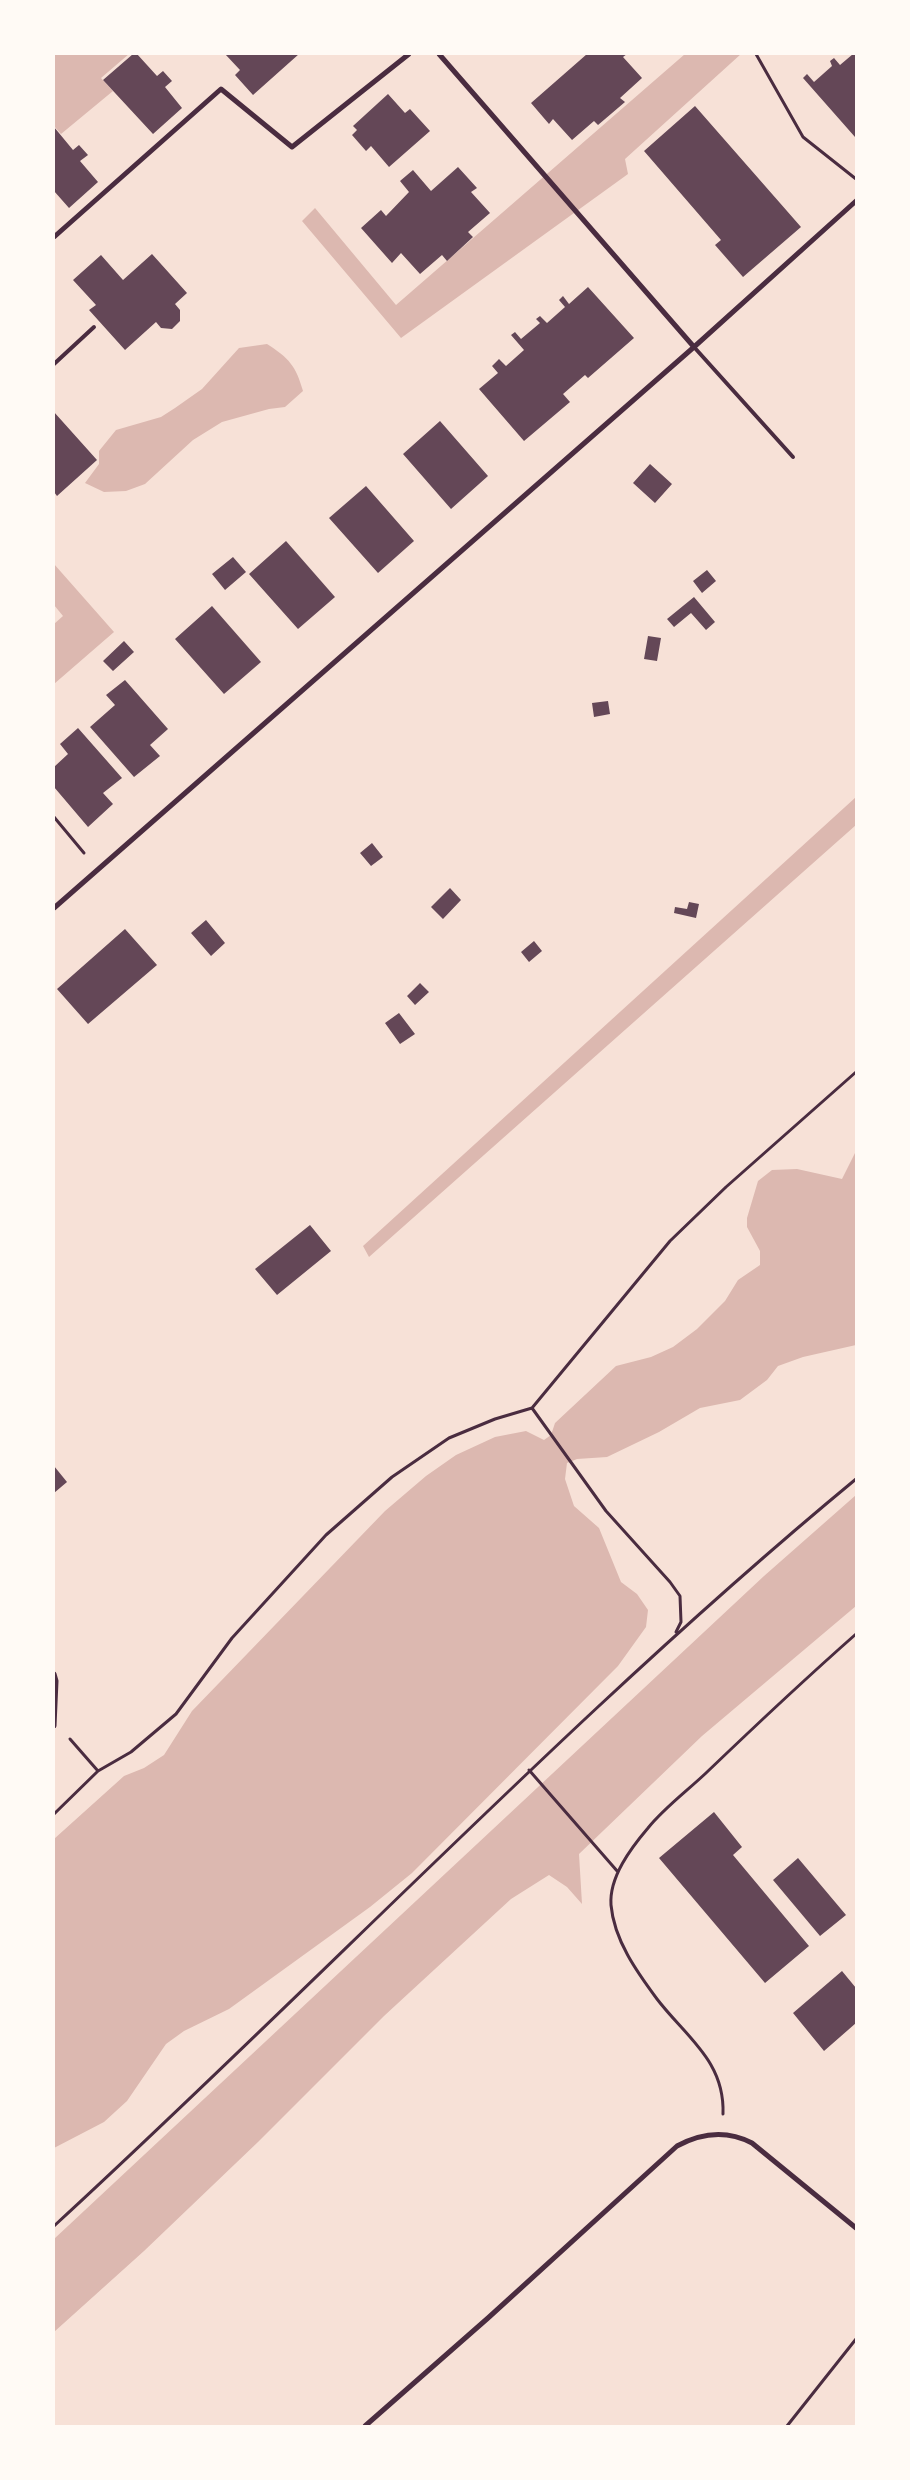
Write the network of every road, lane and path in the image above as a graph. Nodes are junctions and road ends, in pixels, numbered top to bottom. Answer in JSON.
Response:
{"nodes":[{"id":1,"x":409,"y":54,"type":"edge"},
{"id":2,"x":439,"y":54,"type":"edge"},
{"id":3,"x":756,"y":54,"type":"edge"},
{"id":4,"x":856,"y":180,"type":"edge"},
{"id":5,"x":856,"y":201,"type":"edge"},
{"id":6,"x":54,"y":237,"type":"edge"},
{"id":7,"x":94,"y":326,"type":"dead end"},
{"id":8,"x":694,"y":347,"type":"junction"},
{"id":9,"x":54,"y":364,"type":"edge"},
{"id":10,"x":793,"y":457,"type":"dead end"},
{"id":11,"x":54,"y":817,"type":"edge"},
{"id":12,"x":97,"y":870,"type":"junction"},
{"id":13,"x":54,"y":907,"type":"edge"},
{"id":14,"x":856,"y":1072,"type":"edge"},
{"id":15,"x":532,"y":1408,"type":"junction"},
{"id":16,"x":856,"y":1480,"type":"edge"},
{"id":17,"x":856,"y":1634,"type":"edge"},
{"id":18,"x":674,"y":1636,"type":"junction"},
{"id":19,"x":54,"y":1674,"type":"edge"},
{"id":20,"x":54,"y":1724,"type":"edge"},
{"id":21,"x":530,"y":1770,"type":"junction"},
{"id":22,"x":98,"y":1771,"type":"junction"},
{"id":23,"x":54,"y":1814,"type":"edge"},
{"id":24,"x":618,"y":1872,"type":"junction"},
{"id":25,"x":722,"y":2134,"type":"junction"},
{"id":26,"x":54,"y":2226,"type":"edge"},
{"id":27,"x":856,"y":2228,"type":"edge"},
{"id":28,"x":856,"y":2340,"type":"edge"},
{"id":29,"x":365,"y":2426,"type":"edge"},
{"id":30,"x":787,"y":2426,"type":"edge"}],
"edges":[{"from":1,"to":6,"type":"street"},
{"from":2,"to":8,"type":"street"},
{"from":3,"to":4,"type":"path"},
{"from":5,"to":8,"type":"street"},
{"from":7,"to":9,"type":"lane"},
{"from":8,"to":10,"type":"lane"},
{"from":8,"to":12,"type":"street"},
{"from":11,"to":12,"type":"path"},
{"from":12,"to":13,"type":"street"},
{"from":14,"to":15,"type":"path"},
{"from":15,"to":18,"type":"path"},
{"from":15,"to":22,"type":"path"},
{"from":16,"to":18,"type":"path"},
{"from":17,"to":24,"type":"path"},
{"from":18,"to":21,"type":"path"},
{"from":19,"to":20,"type":"street"},
{"from":20,"to":22,"type":"path"},
{"from":21,"to":24,"type":"path"},
{"from":21,"to":26,"type":"path"},
{"from":22,"to":23,"type":"path"},
{"from":24,"to":25,"type":"path"},
{"from":25,"to":27,"type":"street"},
{"from":25,"to":29,"type":"street"},
{"from":28,"to":30,"type":"path"}]}
